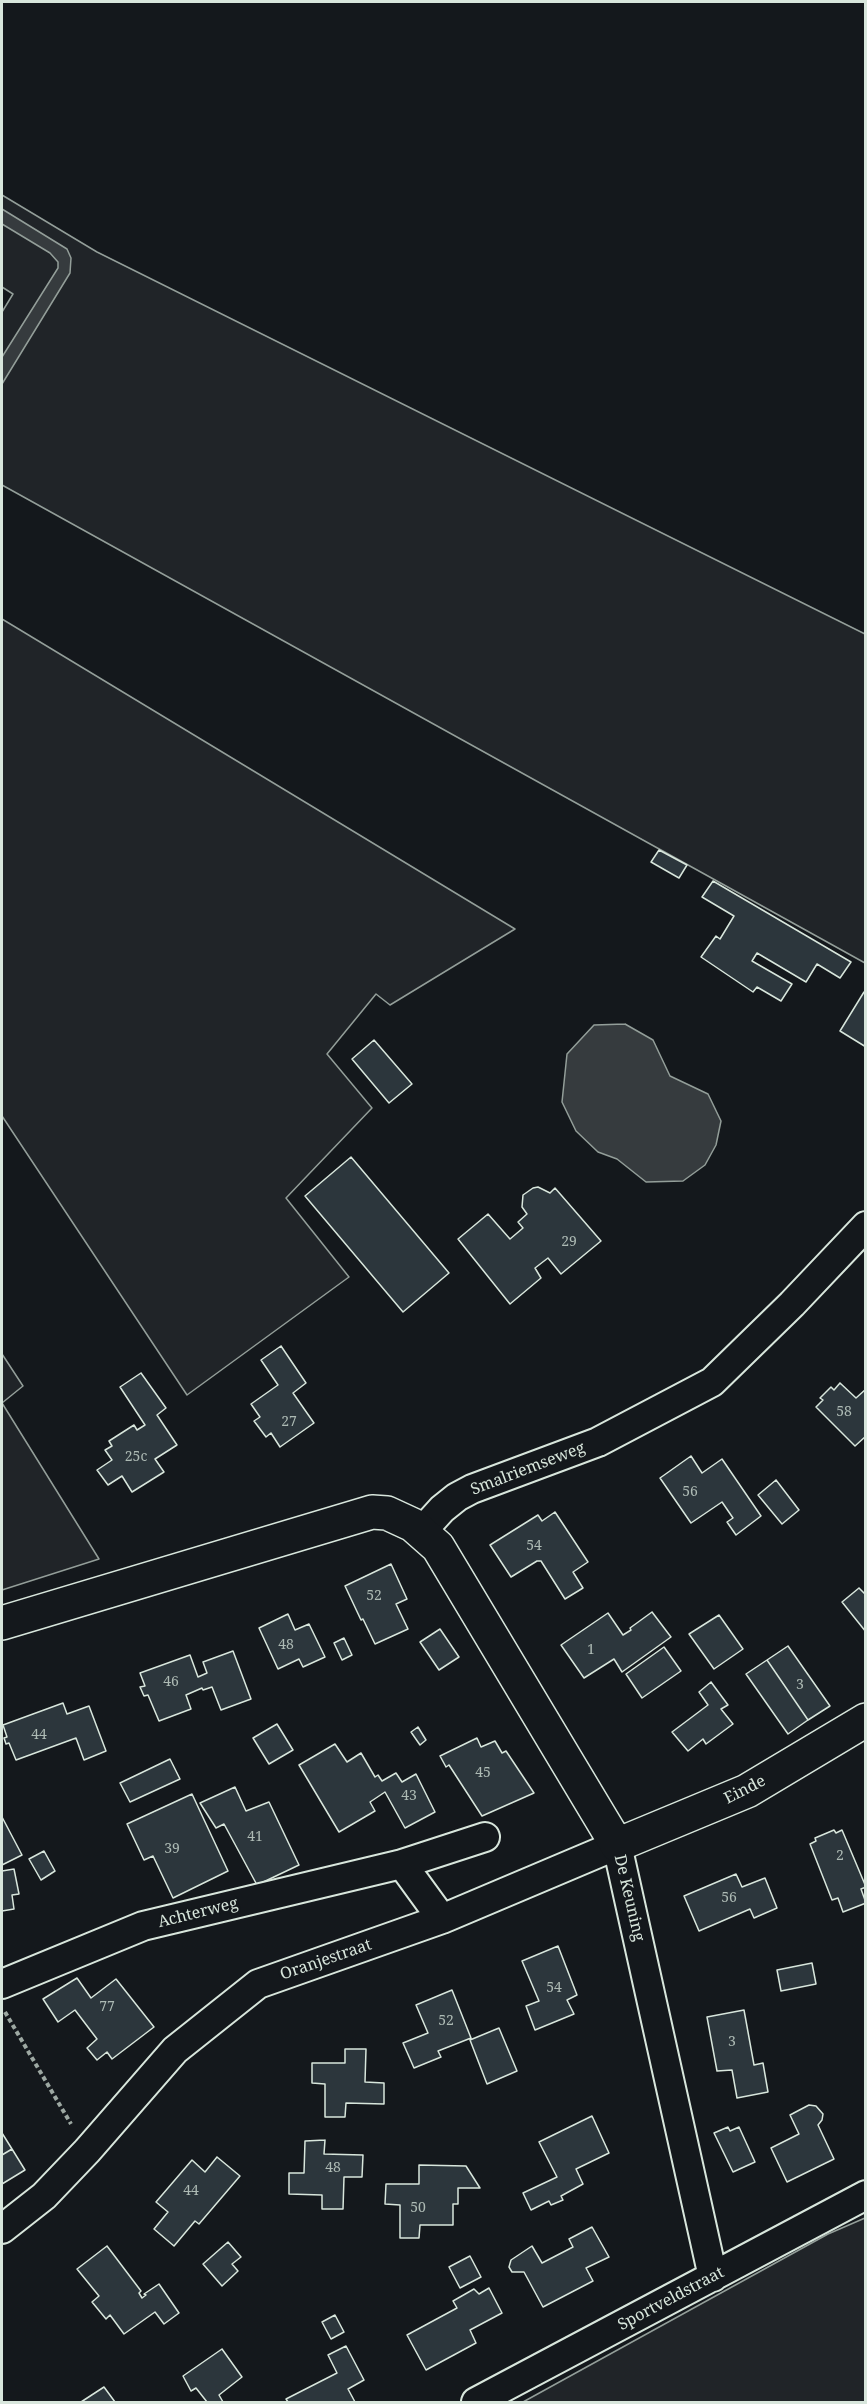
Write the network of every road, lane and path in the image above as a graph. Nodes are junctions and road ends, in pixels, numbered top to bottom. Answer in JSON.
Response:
{"nodes":[{"id":1,"x":866,"y":1226,"type":"edge"},
{"id":2,"x":422,"y":1531,"type":"junction"},
{"id":3,"x":2,"y":1623,"type":"edge"},
{"id":4,"x":866,"y":1720,"type":"edge"},
{"id":5,"x":485,"y":1837,"type":"dead end"},
{"id":6,"x":617,"y":1845,"type":"junction"},
{"id":7,"x":402,"y":1864,"type":"junction"},
{"id":8,"x":442,"y":1919,"type":"junction"},
{"id":9,"x":2,"y":1984,"type":"edge"},
{"id":10,"x":2,"y":2006,"type":"edge"},
{"id":11,"x":87,"y":2151,"type":"junction"},
{"id":12,"x":866,"y":2194,"type":"edge"},
{"id":13,"x":2,"y":2229,"type":"edge"},
{"id":14,"x":713,"y":2277,"type":"junction"},
{"id":15,"x":476,"y":2403,"type":"edge"}],
"edges":[{"from":1,"to":2,"type":"street","name":"Smalriemseweg"},
{"from":2,"to":3,"type":"street"},
{"from":2,"to":6,"type":"street","name":"De Keuning"},
{"from":4,"to":6,"type":"street","name":"Einde"},
{"from":5,"to":7,"type":"street","name":"Achterweg"},
{"from":6,"to":8,"type":"street","name":"Oranjestraat"},
{"from":6,"to":14,"type":"street","name":"De Keuning"},
{"from":7,"to":8,"type":"street"},
{"from":7,"to":9,"type":"street","name":"Achterweg"},
{"from":8,"to":11,"type":"street","name":"Oranjestraat"},
{"from":10,"to":11,"type":"path"},
{"from":11,"to":13,"type":"street","name":"Oranjestraat"},
{"from":12,"to":14,"type":"street","name":"Sportveldstraat"},
{"from":14,"to":15,"type":"street","name":"Sportveldstraat"}]}
